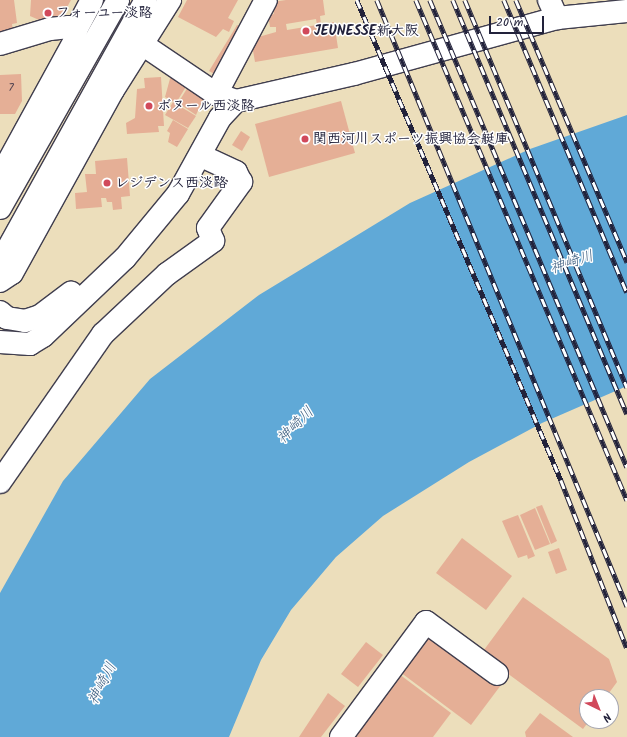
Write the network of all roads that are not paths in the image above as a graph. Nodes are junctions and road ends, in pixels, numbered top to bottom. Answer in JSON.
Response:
{"nodes":[{"id":1,"x":92,"y":0,"type":"edge"},
{"id":2,"x":118,"y":0,"type":"edge"},
{"id":3,"x":146,"y":0,"type":"edge"},
{"id":4,"x":170,"y":0,"type":"edge"},
{"id":5,"x":266,"y":0,"type":"edge"},
{"id":6,"x":553,"y":9,"type":"edge"},
{"id":7,"x":627,"y":11,"type":"edge"},
{"id":8,"x":76,"y":30,"type":"junction"},
{"id":9,"x":0,"y":44,"type":"edge"},
{"id":10,"x":142,"y":44,"type":"junction"},
{"id":11,"x":226,"y":98,"type":"junction"},
{"id":12,"x":201,"y":156,"type":"junction"},
{"id":13,"x":0,"y":177,"type":"edge"},
{"id":14,"x":0,"y":208,"type":"edge"},
{"id":15,"x":152,"y":223,"type":"junction"},
{"id":16,"x":0,"y":263,"type":"edge"},
{"id":17,"x":0,"y":281,"type":"edge"},
{"id":18,"x":0,"y":312,"type":"edge"},
{"id":19,"x":0,"y":342,"type":"edge"},
{"id":20,"x":0,"y":482,"type":"edge"},
{"id":21,"x":497,"y":674,"type":"dead end"},
{"id":22,"x":341,"y":737,"type":"edge"}],
"edges":[{"from":1,"to":8,"type":"street"},
{"from":2,"to":14,"type":"street"},
{"from":3,"to":16,"type":"street"},
{"from":4,"to":10,"type":"street"},
{"from":5,"to":11,"type":"street"},
{"from":6,"to":7,"type":"street"},
{"from":6,"to":11,"type":"street"},
{"from":8,"to":9,"type":"street"},
{"from":8,"to":13,"type":"street"},
{"from":10,"to":11,"type":"street"},
{"from":10,"to":17,"type":"street"},
{"from":11,"to":12,"type":"street"},
{"from":12,"to":15,"type":"street"},
{"from":12,"to":20,"type":"street"},
{"from":15,"to":18,"type":"street"},
{"from":15,"to":19,"type":"street"},
{"from":21,"to":22,"type":"street"}]}
